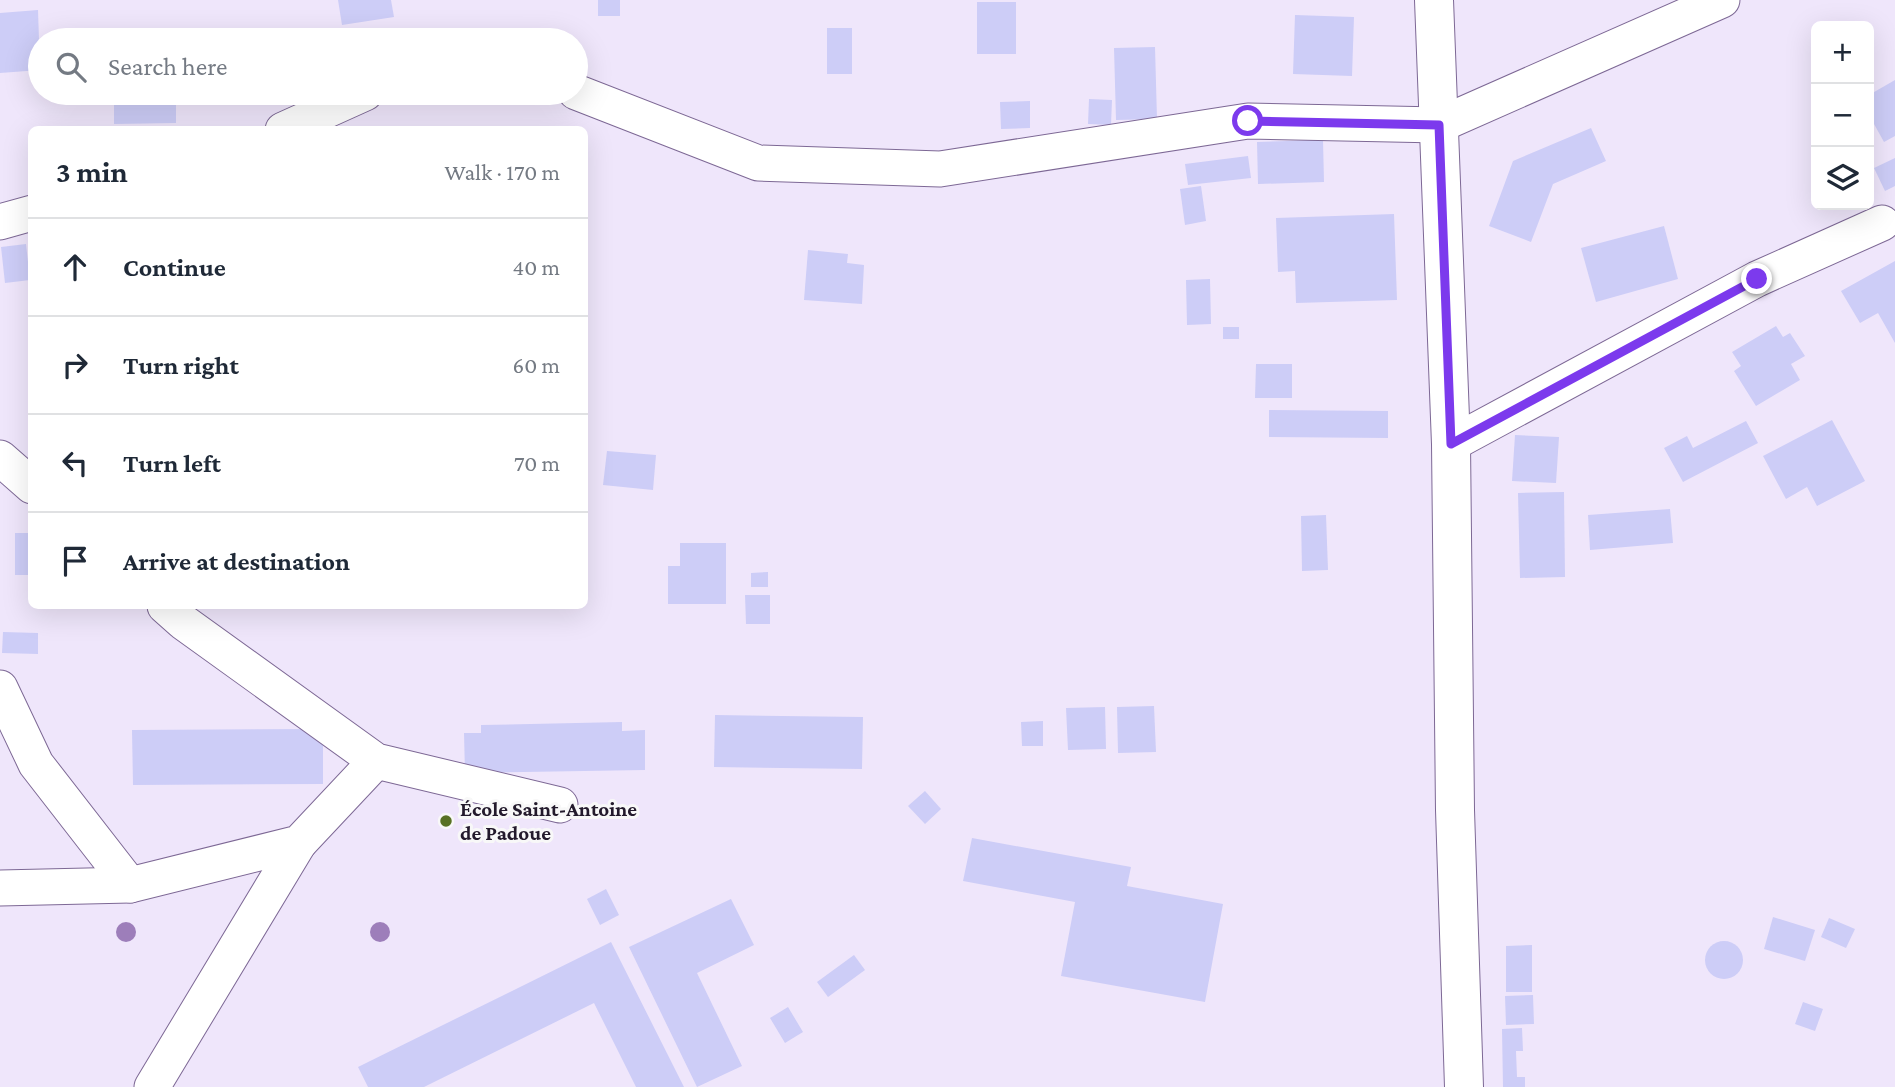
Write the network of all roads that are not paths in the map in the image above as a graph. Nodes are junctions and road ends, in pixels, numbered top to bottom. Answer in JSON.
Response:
{"nodes":[{"id":1,"x":1434,"y":0,"type":"edge"},
{"id":2,"x":1723,"y":0,"type":"edge"},
{"id":3,"x":588,"y":97,"type":"edge"},
{"id":4,"x":338,"y":105,"type":"edge"},
{"id":5,"x":1439,"y":125,"type":"junction"},
{"id":6,"x":292,"y":126,"type":"edge"},
{"id":7,"x":28,"y":213,"type":"edge"},
{"id":8,"x":0,"y":222,"type":"edge"},
{"id":9,"x":1882,"y":223,"type":"dead end"},
{"id":10,"x":1451,"y":444,"type":"junction"},
{"id":11,"x":0,"y":458,"type":"edge"},
{"id":12,"x":28,"y":482,"type":"edge"},
{"id":13,"x":168,"y":609,"type":"edge"},
{"id":14,"x":0,"y":688,"type":"edge"},
{"id":15,"x":376,"y":761,"type":"junction"},
{"id":16,"x":561,"y":805,"type":"dead end"},
{"id":17,"x":299,"y":842,"type":"junction"},
{"id":18,"x":130,"y":885,"type":"junction"},
{"id":19,"x":0,"y":888,"type":"edge"},
{"id":20,"x":152,"y":1087,"type":"edge"},
{"id":21,"x":1464,"y":1087,"type":"edge"}],
"edges":[{"from":1,"to":5,"type":"main road"},
{"from":2,"to":5,"type":"street"},
{"from":3,"to":5,"type":"street"},
{"from":4,"to":6,"type":"street"},
{"from":5,"to":10,"type":"main road"},
{"from":7,"to":8,"type":"street"},
{"from":9,"to":10,"type":"street"},
{"from":10,"to":21,"type":"main road"},
{"from":11,"to":12,"type":"street"},
{"from":13,"to":15,"type":"street"},
{"from":14,"to":18,"type":"street"},
{"from":15,"to":16,"type":"street"},
{"from":15,"to":17,"type":"street"},
{"from":17,"to":18,"type":"street"},
{"from":17,"to":20,"type":"street"},
{"from":18,"to":19,"type":"street"}]}
